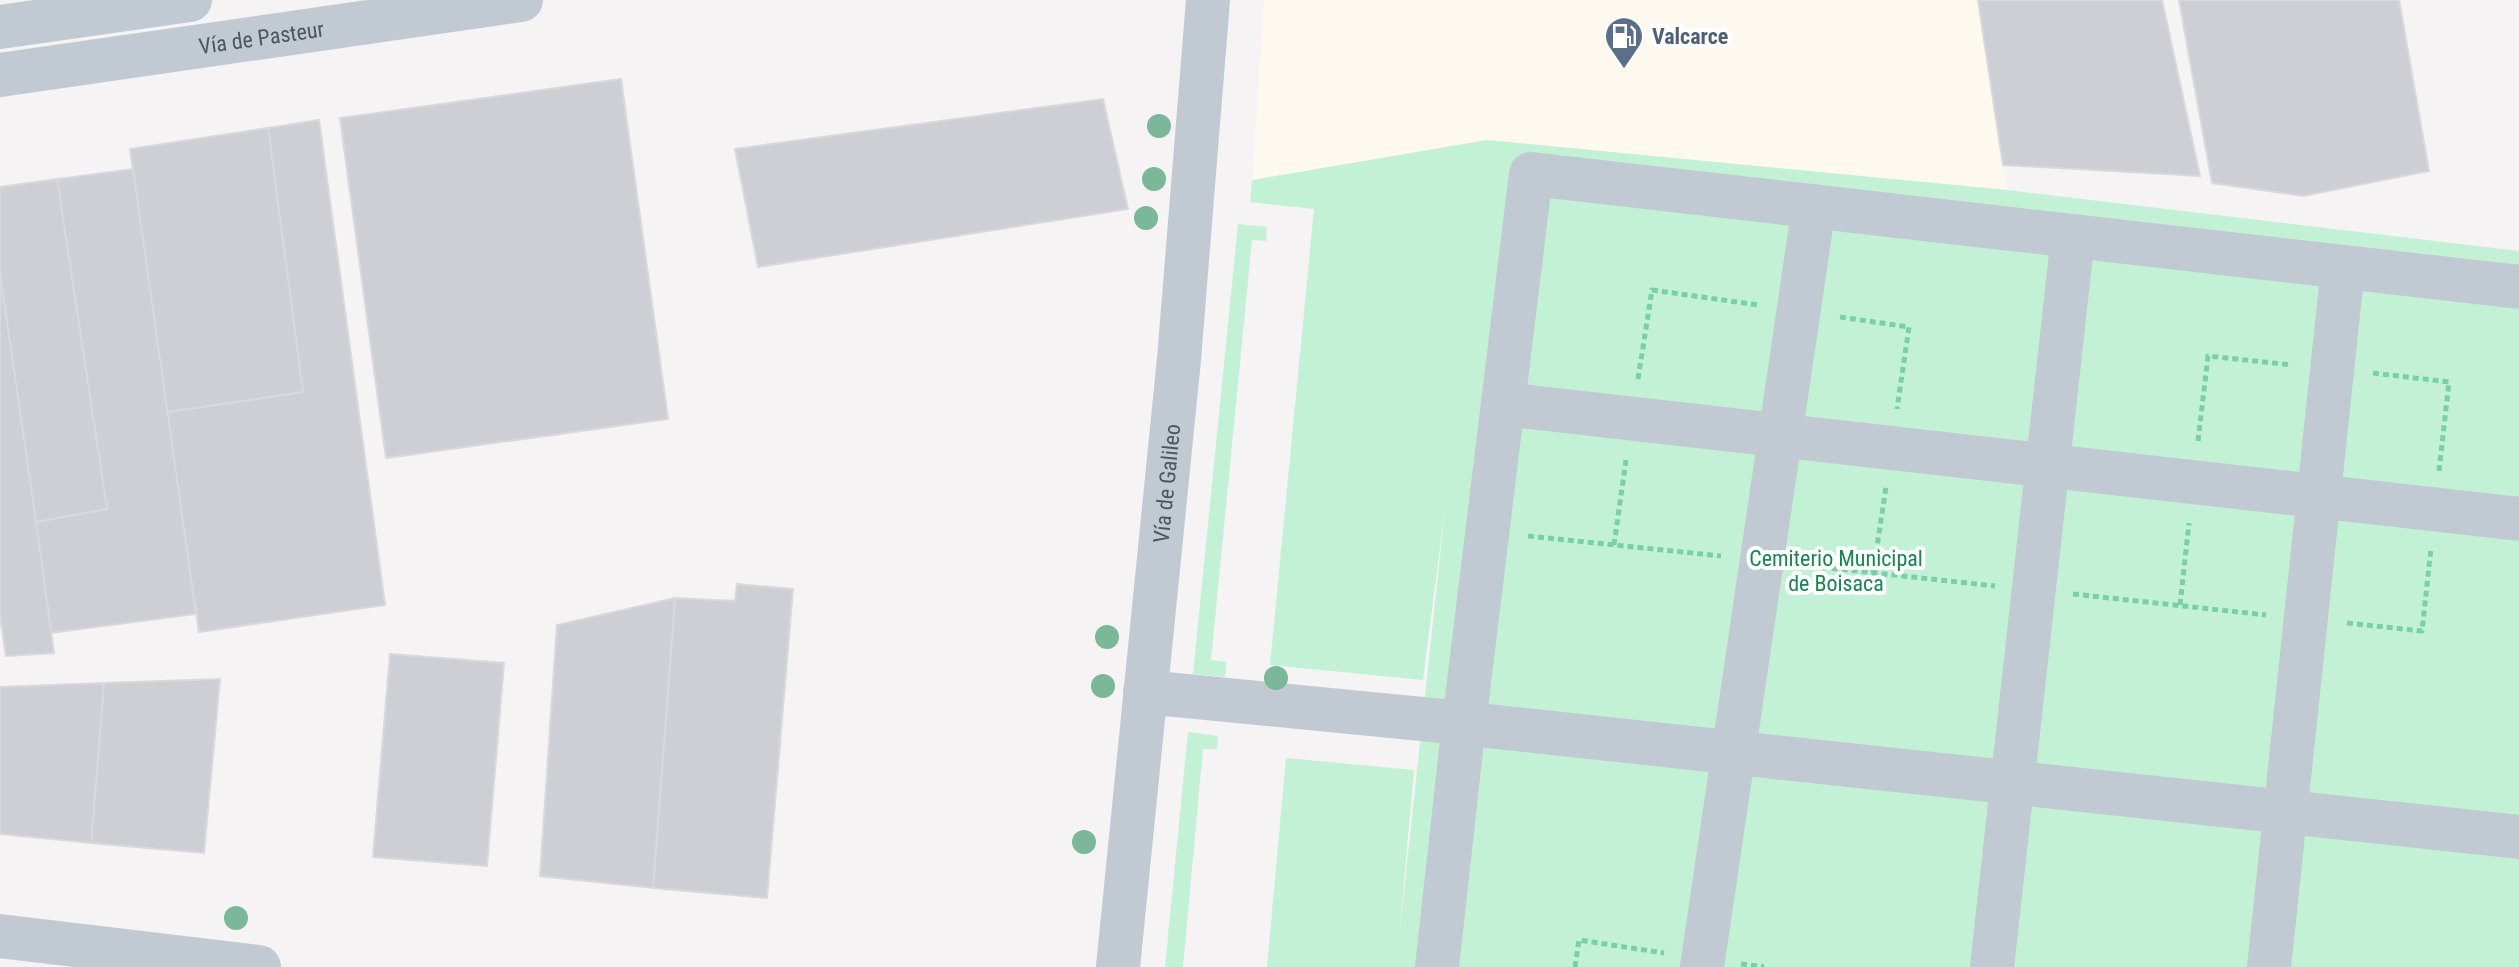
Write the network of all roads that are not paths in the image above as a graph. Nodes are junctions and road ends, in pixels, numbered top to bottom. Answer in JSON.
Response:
{"nodes":[{"id":1,"x":190,"y":0,"type":"edge"},
{"id":2,"x":521,"y":0,"type":"edge"},
{"id":3,"x":1208,"y":0,"type":"edge"},
{"id":4,"x":0,"y":27,"type":"edge"},
{"id":5,"x":0,"y":75,"type":"edge"},
{"id":6,"x":1814,"y":206,"type":"junction"},
{"id":7,"x":2073,"y":236,"type":"junction"},
{"id":8,"x":2343,"y":267,"type":"junction"},
{"id":9,"x":2519,"y":287,"type":"edge"},
{"id":10,"x":1503,"y":404,"type":"junction"},
{"id":11,"x":1780,"y":435,"type":"junction"},
{"id":12,"x":2048,"y":466,"type":"junction"},
{"id":13,"x":2319,"y":496,"type":"junction"},
{"id":14,"x":2519,"y":519,"type":"edge"},
{"id":15,"x":1145,"y":692,"type":"junction"},
{"id":16,"x":1464,"y":723,"type":"junction"},
{"id":17,"x":1734,"y":752,"type":"junction"},
{"id":18,"x":2012,"y":782,"type":"junction"},
{"id":19,"x":2285,"y":812,"type":"junction"},
{"id":20,"x":2519,"y":837,"type":"edge"},
{"id":21,"x":0,"y":936,"type":"edge"},
{"id":22,"x":1113,"y":957,"type":"edge"},
{"id":23,"x":259,"y":967,"type":"edge"},
{"id":24,"x":1437,"y":967,"type":"edge"},
{"id":25,"x":1702,"y":967,"type":"edge"},
{"id":26,"x":1992,"y":967,"type":"edge"},
{"id":27,"x":2269,"y":967,"type":"edge"}],
"edges":[{"from":1,"to":4,"type":"street"},
{"from":2,"to":5,"type":"street","name":"Vía de Pasteur"},
{"from":3,"to":15,"type":"street","name":"Vía de Galileo"},
{"from":6,"to":7,"type":"street"},
{"from":6,"to":10,"type":"street"},
{"from":6,"to":11,"type":"street"},
{"from":7,"to":8,"type":"street"},
{"from":7,"to":12,"type":"street"},
{"from":8,"to":9,"type":"street"},
{"from":8,"to":13,"type":"street"},
{"from":10,"to":11,"type":"street"},
{"from":10,"to":16,"type":"street"},
{"from":11,"to":12,"type":"street"},
{"from":11,"to":17,"type":"street"},
{"from":12,"to":13,"type":"street"},
{"from":12,"to":18,"type":"street"},
{"from":13,"to":14,"type":"street"},
{"from":13,"to":19,"type":"street"},
{"from":15,"to":16,"type":"street"},
{"from":15,"to":22,"type":"street","name":"Vía de Galileo"},
{"from":16,"to":17,"type":"street"},
{"from":16,"to":24,"type":"street"},
{"from":17,"to":18,"type":"street"},
{"from":17,"to":25,"type":"street"},
{"from":18,"to":19,"type":"street"},
{"from":18,"to":26,"type":"street"},
{"from":19,"to":20,"type":"street"},
{"from":19,"to":27,"type":"street"},
{"from":21,"to":23,"type":"street"}]}
